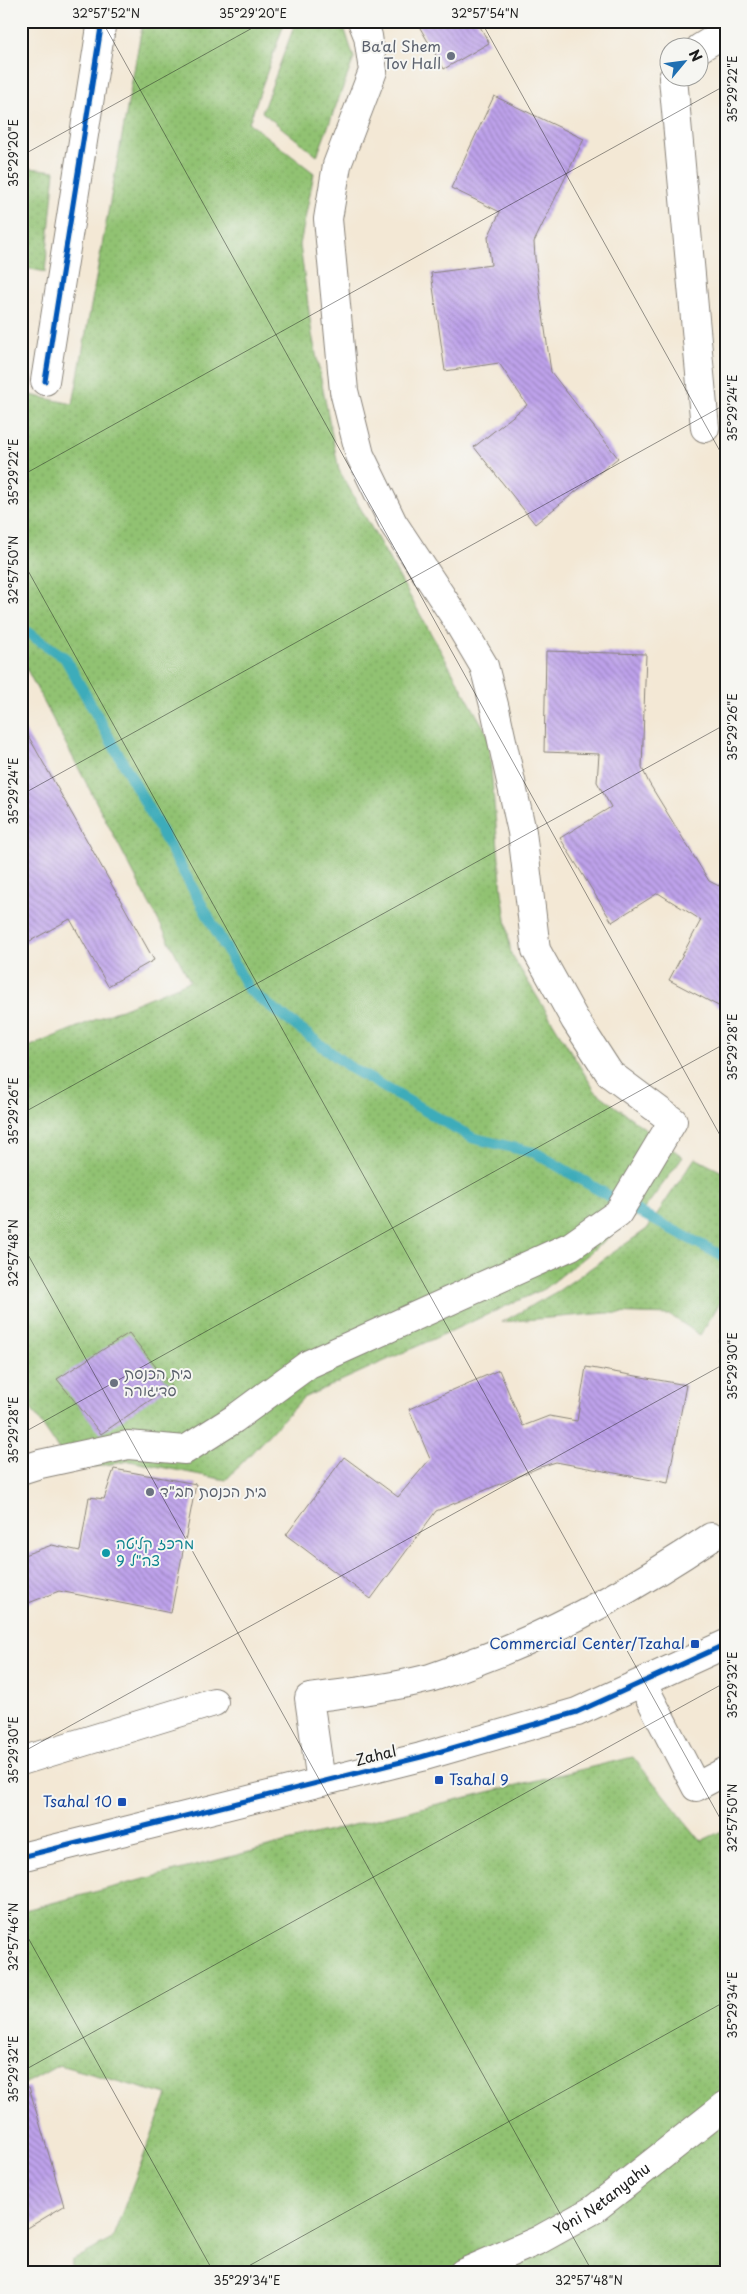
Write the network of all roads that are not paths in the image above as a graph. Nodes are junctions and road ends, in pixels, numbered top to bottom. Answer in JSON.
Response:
{"nodes":[{"id":1,"x":102,"y":21,"type":"edge"},
{"id":2,"x":362,"y":21,"type":"edge"},
{"id":3,"x":726,"y":32,"type":"edge"},
{"id":4,"x":710,"y":42,"type":"edge"},
{"id":5,"x":674,"y":88,"type":"edge"},
{"id":6,"x":45,"y":382,"type":"dead end"},
{"id":7,"x":705,"y":428,"type":"dead end"},
{"id":8,"x":21,"y":1470,"type":"edge"},
{"id":9,"x":711,"y":1538,"type":"dead end"},
{"id":10,"x":726,"y":1644,"type":"edge"},
{"id":11,"x":642,"y":1683,"type":"junction"},
{"id":12,"x":214,"y":1702,"type":"dead end"},
{"id":13,"x":21,"y":1761,"type":"edge"},
{"id":14,"x":726,"y":1771,"type":"edge"},
{"id":15,"x":321,"y":1782,"type":"junction"},
{"id":16,"x":21,"y":1857,"type":"edge"},
{"id":17,"x":726,"y":2105,"type":"edge"},
{"id":18,"x":464,"y":2273,"type":"edge"}],
"edges":[{"from":1,"to":6,"type":"street"},
{"from":2,"to":8,"type":"street"},
{"from":3,"to":4,"type":"street"},
{"from":5,"to":7,"type":"street"},
{"from":9,"to":15,"type":"street"},
{"from":10,"to":11,"type":"street","name":"Zahal"},
{"from":11,"to":14,"type":"street"},
{"from":11,"to":15,"type":"street","name":"Zahal"},
{"from":12,"to":13,"type":"street"},
{"from":15,"to":16,"type":"street","name":"Zahal"},
{"from":17,"to":18,"type":"street","name":"Yoni Netanyahu"}]}
